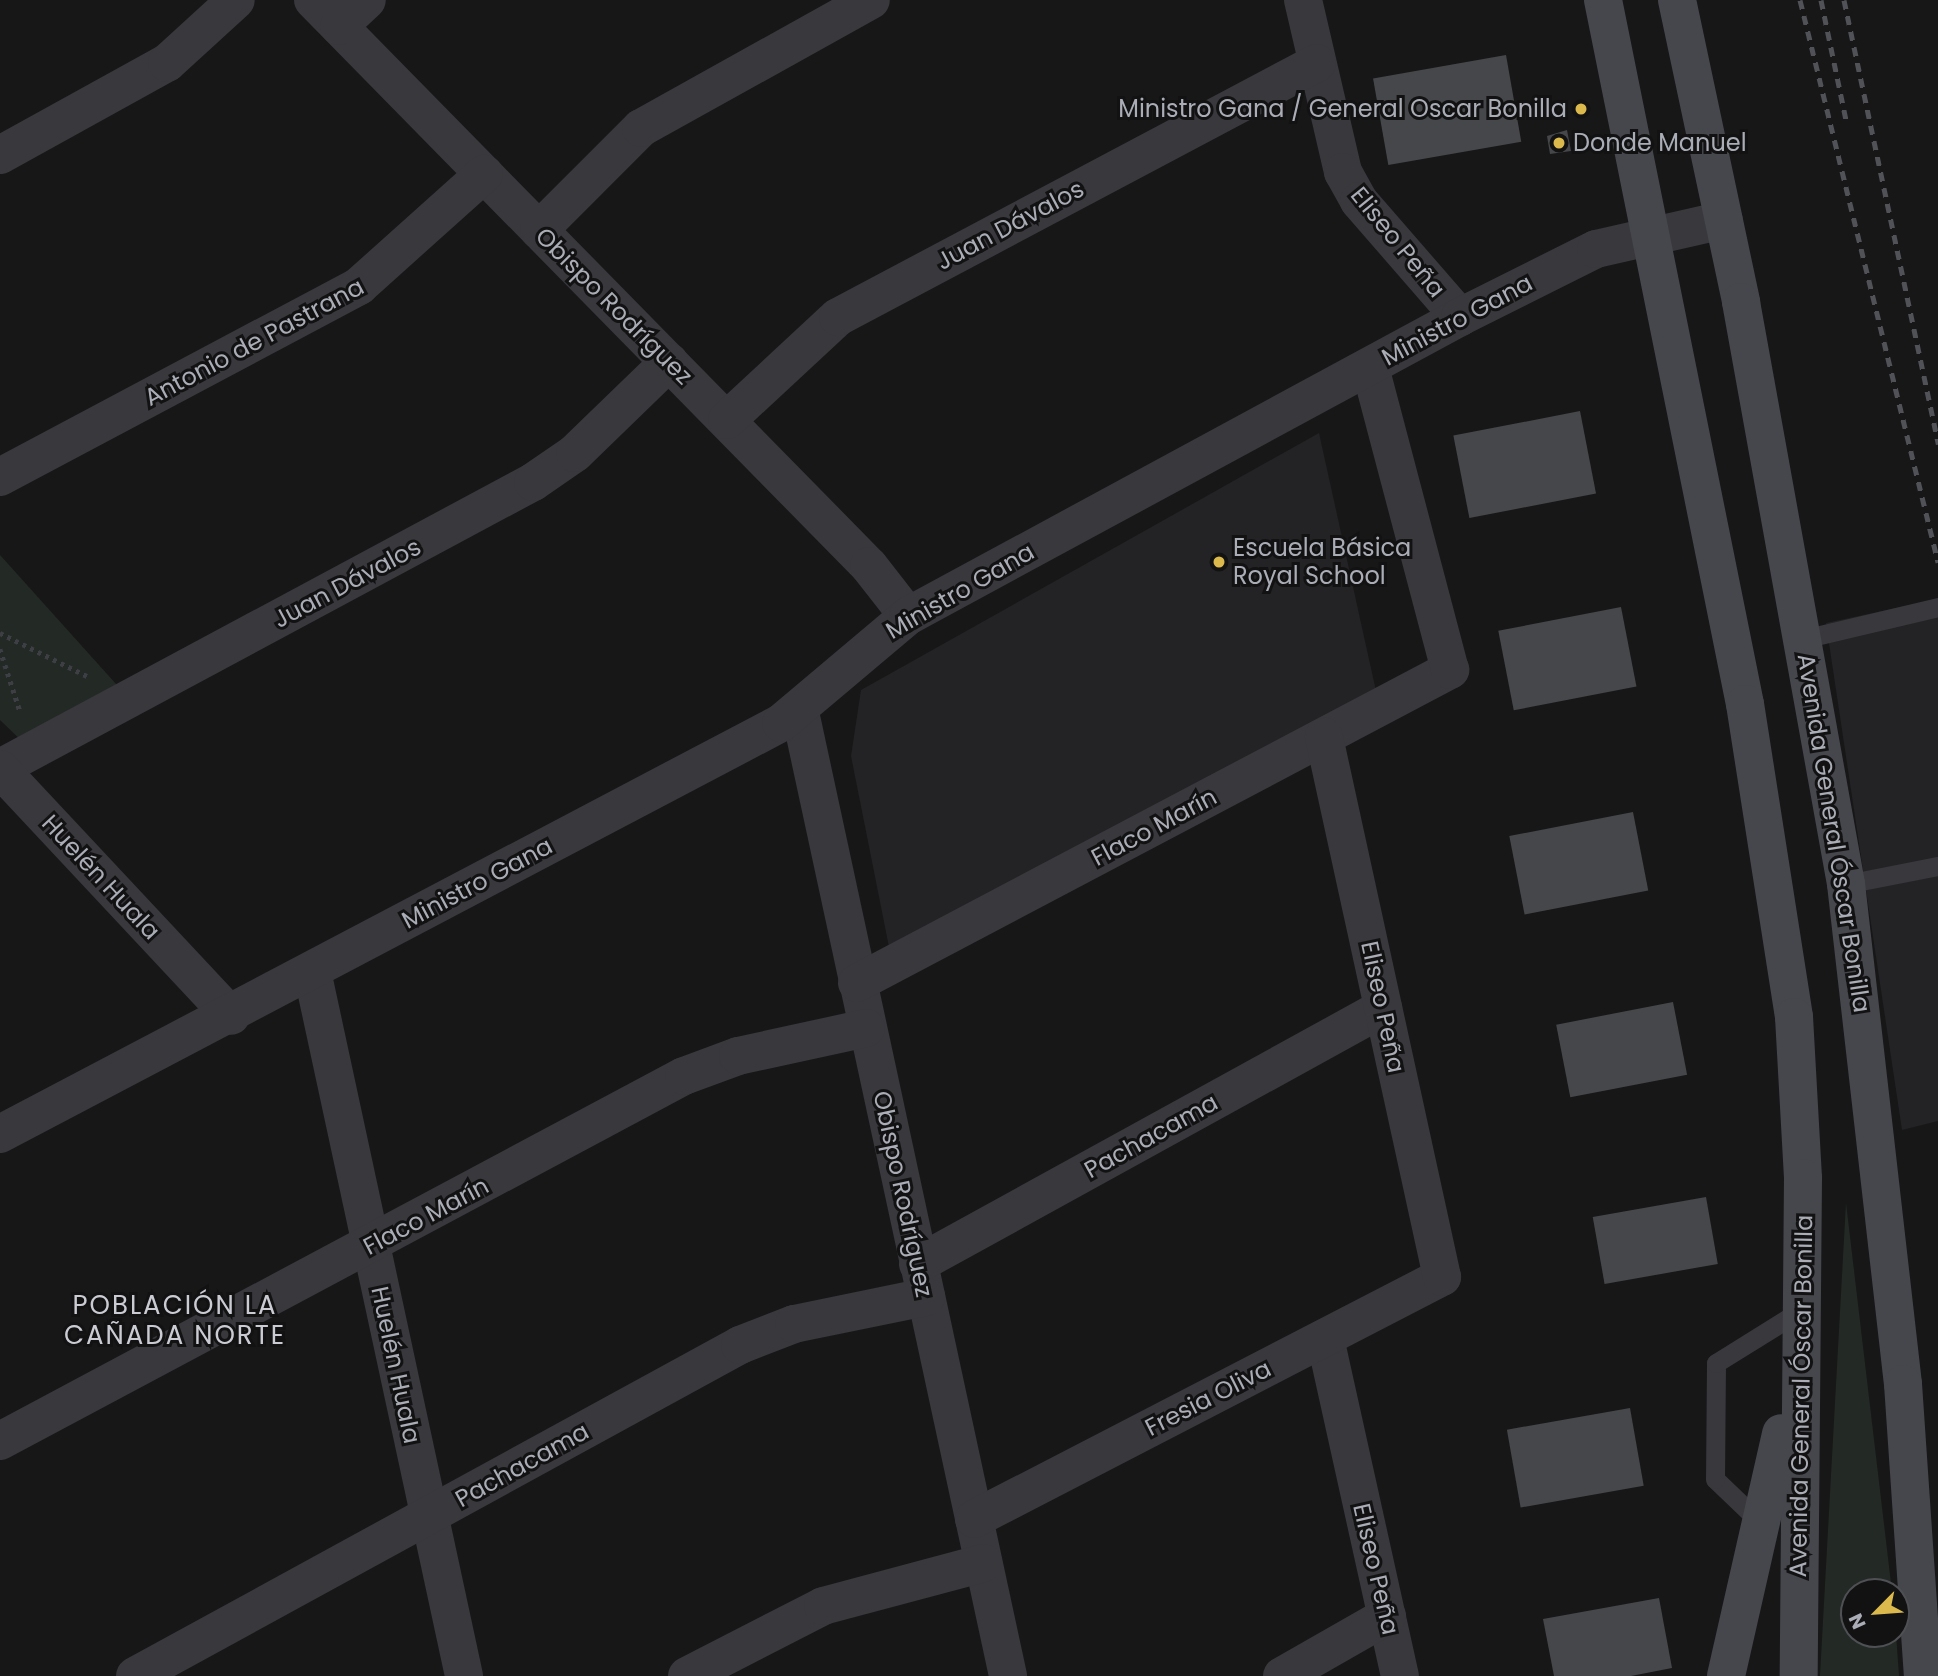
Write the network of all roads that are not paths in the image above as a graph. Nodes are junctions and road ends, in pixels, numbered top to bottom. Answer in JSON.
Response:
{"nodes":[{"id":1,"x":236,"y":0,"type":"edge"},
{"id":2,"x":367,"y":0,"type":"edge"},
{"id":3,"x":871,"y":0,"type":"edge"},
{"id":4,"x":1303,"y":0,"type":"edge"},
{"id":5,"x":1603,"y":0,"type":"edge"},
{"id":6,"x":1677,"y":0,"type":"edge"},
{"id":7,"x":326,"y":13,"type":"edge"},
{"id":8,"x":1317,"y":63,"type":"junction"},
{"id":9,"x":0,"y":155,"type":"edge"},
{"id":10,"x":484,"y":174,"type":"junction"},
{"id":11,"x":1724,"y":220,"type":"junction"},
{"id":12,"x":539,"y":230,"type":"junction"},
{"id":13,"x":1653,"y":233,"type":"junction"},
{"id":14,"x":1460,"y":317,"type":"junction"},
{"id":15,"x":669,"y":362,"type":"junction"},
{"id":16,"x":1370,"y":368,"type":"junction"},
{"id":17,"x":727,"y":420,"type":"junction"},
{"id":18,"x":0,"y":477,"type":"edge"},
{"id":19,"x":1938,"y":607,"type":"edge"},
{"id":20,"x":908,"y":616,"type":"junction"},
{"id":21,"x":1803,"y":639,"type":"junction"},
{"id":22,"x":800,"y":712,"type":"junction"},
{"id":23,"x":1324,"y":737,"type":"junction"},
{"id":24,"x":10,"y":763,"type":"edge"},
{"id":25,"x":1938,"y":866,"type":"edge"},
{"id":26,"x":1846,"y":884,"type":"junction"},
{"id":27,"x":312,"y":971,"type":"junction"},
{"id":28,"x":857,"y":983,"type":"junction"},
{"id":29,"x":1383,"y":1008,"type":"junction"},
{"id":30,"x":232,"y":1016,"type":"junction"},
{"id":31,"x":866,"y":1028,"type":"junction"},
{"id":32,"x":0,"y":1134,"type":"edge"},
{"id":33,"x":370,"y":1246,"type":"junction"},
{"id":34,"x":1442,"y":1277,"type":"joint"},
{"id":35,"x":922,"y":1280,"type":"junction"},
{"id":36,"x":1798,"y":1318,"type":"junction"},
{"id":37,"x":1325,"y":1338,"type":"junction"},
{"id":38,"x":0,"y":1441,"type":"edge"},
{"id":39,"x":429,"y":1516,"type":"junction"},
{"id":40,"x":974,"y":1519,"type":"junction"},
{"id":41,"x":1763,"y":1525,"type":"junction"},
{"id":42,"x":983,"y":1563,"type":"junction"},
{"id":43,"x":1387,"y":1616,"type":"junction"},
{"id":44,"x":1928,"y":1662,"type":"edge"},
{"id":45,"x":135,"y":1676,"type":"edge"},
{"id":46,"x":464,"y":1676,"type":"edge"},
{"id":47,"x":687,"y":1676,"type":"edge"},
{"id":48,"x":1008,"y":1676,"type":"edge"},
{"id":49,"x":1282,"y":1676,"type":"edge"},
{"id":50,"x":1400,"y":1676,"type":"edge"},
{"id":51,"x":1726,"y":1676,"type":"edge"},
{"id":52,"x":1799,"y":1676,"type":"edge"}],
"edges":[{"from":1,"to":9,"type":"street"},
{"from":2,"to":7,"type":"street"},
{"from":3,"to":12,"type":"street"},
{"from":4,"to":8,"type":"street","name":"Eliseo Peña"},
{"from":5,"to":13,"type":"main road","name":"Avenida General Óscar Bonilla"},
{"from":6,"to":11,"type":"main road","name":"Avenida General Óscar Bonilla"},
{"from":7,"to":10,"type":"street","name":"Obispo Rodríguez"},
{"from":8,"to":14,"type":"street","name":"Eliseo Peña"},
{"from":8,"to":17,"type":"street","name":"Juan Dávalos"},
{"from":10,"to":12,"type":"street","name":"Obispo Rodríguez"},
{"from":10,"to":18,"type":"street","name":"Antonio de Pastrana"},
{"from":11,"to":13,"type":"street","name":"Ministro Gana"},
{"from":11,"to":21,"type":"main road","name":"Avenida General Óscar Bonilla"},
{"from":12,"to":15,"type":"street","name":"Obispo Rodríguez"},
{"from":13,"to":14,"type":"street","name":"Ministro Gana"},
{"from":13,"to":36,"type":"main road","name":"Avenida General Óscar Bonilla"},
{"from":14,"to":16,"type":"street","name":"Ministro Gana"},
{"from":15,"to":17,"type":"street","name":"Obispo Rodríguez"},
{"from":15,"to":24,"type":"street","name":"Juan Dávalos"},
{"from":16,"to":20,"type":"street","name":"Ministro Gana"},
{"from":16,"to":23,"type":"street","name":"Flaco Marín"},
{"from":17,"to":20,"type":"street","name":"Obispo Rodríguez"},
{"from":19,"to":21,"type":"lane"},
{"from":20,"to":22,"type":"street","name":"Ministro Gana"},
{"from":21,"to":26,"type":"main road","name":"Avenida General Óscar Bonilla"},
{"from":22,"to":27,"type":"street","name":"Ministro Gana"},
{"from":22,"to":28,"type":"street","name":"Obispo Rodríguez"},
{"from":23,"to":28,"type":"street","name":"Flaco Marín"},
{"from":23,"to":29,"type":"street","name":"Eliseo Peña"},
{"from":24,"to":30,"type":"street","name":"Huelén Huala"},
{"from":25,"to":26,"type":"lane"},
{"from":26,"to":44,"type":"main road","name":"Avenida General Óscar Bonilla"},
{"from":27,"to":30,"type":"street","name":"Ministro Gana"},
{"from":27,"to":33,"type":"street","name":"Huelén Huala"},
{"from":28,"to":31,"type":"street","name":"Obispo Rodríguez"},
{"from":29,"to":34,"type":"street","name":"Eliseo Peña"},
{"from":29,"to":35,"type":"street","name":"Pachacama"},
{"from":30,"to":32,"type":"street","name":"Ministro Gana"},
{"from":31,"to":33,"type":"street","name":"Flaco Marín"},
{"from":31,"to":35,"type":"street","name":"Obispo Rodríguez"},
{"from":33,"to":38,"type":"street","name":"Flaco Marín"},
{"from":33,"to":39,"type":"street","name":"Huelén Huala"},
{"from":34,"to":37,"type":"street","name":"Fresia Oliva"},
{"from":35,"to":39,"type":"street","name":"Pachacama"},
{"from":35,"to":40,"type":"street","name":"Obispo Rodríguez"},
{"from":36,"to":41,"type":"main road"},
{"from":36,"to":41,"type":"lane"},
{"from":36,"to":52,"type":"main road","name":"Avenida General Óscar Bonilla"},
{"from":37,"to":40,"type":"street","name":"Fresia Oliva"},
{"from":37,"to":43,"type":"street","name":"Eliseo Peña"},
{"from":39,"to":45,"type":"street","name":"Pachacama"},
{"from":39,"to":46,"type":"street","name":"Huelén Huala"},
{"from":40,"to":42,"type":"street","name":"Obispo Rodríguez"},
{"from":41,"to":51,"type":"main road"},
{"from":42,"to":47,"type":"street"},
{"from":42,"to":48,"type":"street","name":"Obispo Rodríguez"},
{"from":43,"to":49,"type":"street"},
{"from":43,"to":50,"type":"street","name":"Eliseo Peña"}]}
